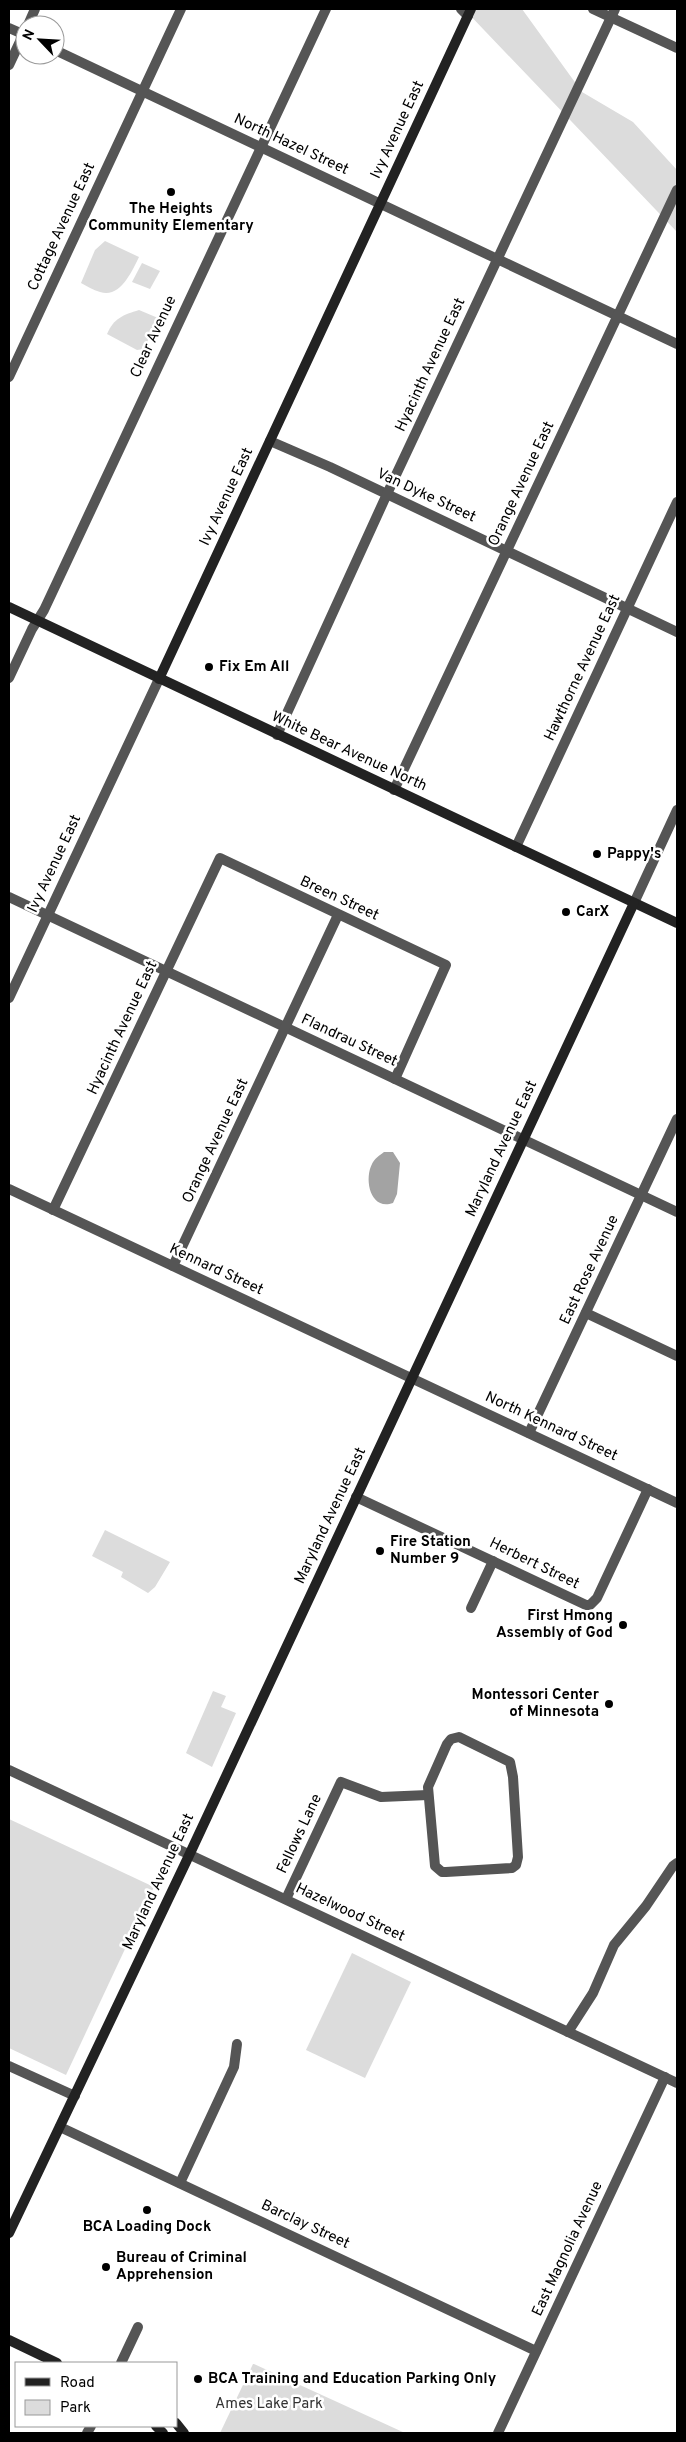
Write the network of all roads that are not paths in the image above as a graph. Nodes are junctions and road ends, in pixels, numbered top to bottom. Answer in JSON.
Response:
{"nodes":[{"id":1,"x":181,"y":9,"type":"edge"},
{"id":2,"x":326,"y":9,"type":"edge"},
{"id":3,"x":593,"y":9,"type":"edge"},
{"id":4,"x":466,"y":11,"type":"edge"},
{"id":5,"x":613,"y":13,"type":"edge"},
{"id":6,"x":677,"y":48,"type":"edge"},
{"id":7,"x":15,"y":53,"type":"edge"},
{"id":8,"x":65,"y":55,"type":"edge"},
{"id":9,"x":9,"y":65,"type":"edge"},
{"id":10,"x":142,"y":91,"type":"junction"},
{"id":11,"x":260,"y":147,"type":"junction"},
{"id":12,"x":677,"y":190,"type":"edge"},
{"id":13,"x":380,"y":203,"type":"junction"},
{"id":14,"x":498,"y":259,"type":"junction"},
{"id":15,"x":617,"y":316,"type":"junction"},
{"id":16,"x":677,"y":344,"type":"edge"},
{"id":17,"x":9,"y":377,"type":"edge"},
{"id":18,"x":270,"y":441,"type":"junction"},
{"id":19,"x":387,"y":494,"type":"junction"},
{"id":20,"x":677,"y":502,"type":"edge"},
{"id":21,"x":507,"y":551,"type":"junction"},
{"id":22,"x":9,"y":607,"type":"edge"},
{"id":23,"x":628,"y":608,"type":"junction"},
{"id":24,"x":37,"y":621,"type":"junction"},
{"id":25,"x":677,"y":632,"type":"edge"},
{"id":26,"x":9,"y":678,"type":"edge"},
{"id":27,"x":158,"y":679,"type":"junction"},
{"id":28,"x":277,"y":735,"type":"junction"},
{"id":29,"x":394,"y":790,"type":"junction"},
{"id":30,"x":677,"y":810,"type":"edge"},
{"id":31,"x":516,"y":847,"type":"junction"},
{"id":32,"x":220,"y":858,"type":"joint"},
{"id":33,"x":9,"y":897,"type":"edge"},
{"id":34,"x":634,"y":903,"type":"junction"},
{"id":35,"x":338,"y":915,"type":"junction"},
{"id":36,"x":48,"y":916,"type":"junction"},
{"id":37,"x":677,"y":923,"type":"edge"},
{"id":38,"x":166,"y":972,"type":"junction"},
{"id":39,"x":9,"y":998,"type":"edge"},
{"id":40,"x":285,"y":1028,"type":"junction"},
{"id":41,"x":395,"y":1079,"type":"junction"},
{"id":42,"x":677,"y":1119,"type":"edge"},
{"id":43,"x":523,"y":1140,"type":"junction"},
{"id":44,"x":9,"y":1189,"type":"edge"},
{"id":45,"x":642,"y":1195,"type":"junction"},
{"id":46,"x":53,"y":1210,"type":"junction"},
{"id":47,"x":677,"y":1212,"type":"edge"},
{"id":48,"x":173,"y":1266,"type":"junction"},
{"id":49,"x":586,"y":1314,"type":"junction"},
{"id":50,"x":677,"y":1356,"type":"edge"},
{"id":51,"x":412,"y":1378,"type":"junction"},
{"id":52,"x":529,"y":1433,"type":"junction"},
{"id":53,"x":648,"y":1489,"type":"junction"},
{"id":54,"x":356,"y":1497,"type":"junction"},
{"id":55,"x":677,"y":1503,"type":"edge"},
{"id":56,"x":493,"y":1561,"type":"junction"},
{"id":57,"x":471,"y":1608,"type":"dead end"},
{"id":58,"x":9,"y":1770,"type":"edge"},
{"id":59,"x":428,"y":1795,"type":"junction"},
{"id":60,"x":189,"y":1854,"type":"junction"},
{"id":61,"x":677,"y":1863,"type":"edge"},
{"id":62,"x":286,"y":1899,"type":"junction"},
{"id":63,"x":568,"y":2032,"type":"junction"},
{"id":64,"x":237,"y":2044,"type":"dead end"},
{"id":65,"x":9,"y":2066,"type":"edge"},
{"id":66,"x":665,"y":2077,"type":"junction"},
{"id":67,"x":677,"y":2083,"type":"edge"},
{"id":68,"x":75,"y":2096,"type":"junction"},
{"id":69,"x":60,"y":2127,"type":"junction"},
{"id":70,"x":180,"y":2183,"type":"junction"},
{"id":71,"x":9,"y":2233,"type":"edge"},
{"id":72,"x":138,"y":2327,"type":"dead end"},
{"id":73,"x":9,"y":2340,"type":"edge"},
{"id":74,"x":536,"y":2351,"type":"junction"},
{"id":75,"x":55,"y":2362,"type":"edge"},
{"id":76,"x":120,"y":2362,"type":"edge"},
{"id":77,"x":498,"y":2433,"type":"edge"}],
"edges":[{"from":1,"to":10,"type":"street","name":"Cottage Avenue East"},
{"from":2,"to":11,"type":"street","name":"Clear Avenue"},
{"from":3,"to":5,"type":"street"},
{"from":4,"to":13,"type":"main road","name":"Ivy Avenue East"},
{"from":5,"to":6,"type":"street"},
{"from":5,"to":14,"type":"street","name":"Hyacinth Avenue East"},
{"from":7,"to":9,"type":"street"},
{"from":8,"to":10,"type":"street","name":"North Hazel Street"},
{"from":10,"to":11,"type":"street","name":"North Hazel Street"},
{"from":10,"to":17,"type":"street","name":"Cottage Avenue East"},
{"from":11,"to":13,"type":"street","name":"North Hazel Street"},
{"from":11,"to":24,"type":"street","name":"Clear Avenue"},
{"from":12,"to":15,"type":"street","name":"Orange Avenue East"},
{"from":13,"to":14,"type":"street","name":"North Hazel Street"},
{"from":13,"to":18,"type":"main road","name":"Ivy Avenue East"},
{"from":14,"to":15,"type":"street","name":"North Hazel Street"},
{"from":14,"to":19,"type":"street","name":"Hyacinth Avenue East"},
{"from":15,"to":16,"type":"street","name":"North Hazel Street"},
{"from":15,"to":21,"type":"street","name":"Orange Avenue East"},
{"from":18,"to":19,"type":"street","name":"Van Dyke Street"},
{"from":18,"to":27,"type":"main road","name":"Ivy Avenue East"},
{"from":19,"to":21,"type":"street","name":"Van Dyke Street"},
{"from":19,"to":28,"type":"street","name":"Hyacinth Avenue East"},
{"from":20,"to":23,"type":"street","name":"Hawthorne Avenue East"},
{"from":21,"to":23,"type":"street","name":"Van Dyke Street"},
{"from":21,"to":29,"type":"street","name":"Orange Avenue East"},
{"from":22,"to":24,"type":"main road","name":"White Bear Avenue North"},
{"from":23,"to":25,"type":"street","name":"Van Dyke Street"},
{"from":23,"to":31,"type":"street","name":"Hawthorne Avenue East"},
{"from":24,"to":26,"type":"street","name":"Clear Avenue"},
{"from":24,"to":27,"type":"main road","name":"White Bear Avenue North"},
{"from":27,"to":28,"type":"main road","name":"White Bear Avenue North"},
{"from":27,"to":36,"type":"street","name":"Ivy Avenue East"},
{"from":28,"to":29,"type":"main road","name":"White Bear Avenue North"},
{"from":29,"to":31,"type":"main road","name":"White Bear Avenue North"},
{"from":30,"to":34,"type":"street","name":"Maryland Avenue East"},
{"from":31,"to":34,"type":"main road","name":"White Bear Avenue North"},
{"from":32,"to":35,"type":"street","name":"Breen Street"},
{"from":32,"to":38,"type":"street","name":"Hyacinth Avenue East"},
{"from":33,"to":36,"type":"street","name":"Flandrau Street"},
{"from":34,"to":37,"type":"main road","name":"White Bear Avenue North"},
{"from":34,"to":43,"type":"main road","name":"Maryland Avenue East"},
{"from":35,"to":40,"type":"street","name":"Orange Avenue East"},
{"from":35,"to":41,"type":"street","name":"Breen Street"},
{"from":36,"to":38,"type":"street","name":"Flandrau Street"},
{"from":36,"to":39,"type":"street","name":"Ivy Avenue East"},
{"from":38,"to":40,"type":"street","name":"Flandrau Street"},
{"from":38,"to":46,"type":"street","name":"Hyacinth Avenue East"},
{"from":40,"to":41,"type":"street","name":"Flandrau Street"},
{"from":40,"to":48,"type":"street","name":"Orange Avenue East"},
{"from":41,"to":43,"type":"street","name":"Flandrau Street"},
{"from":42,"to":45,"type":"street","name":"East Rose Avenue"},
{"from":43,"to":45,"type":"street","name":"Flandrau Street"},
{"from":43,"to":51,"type":"main road","name":"Maryland Avenue East"},
{"from":44,"to":46,"type":"street","name":"Kennard Street"},
{"from":45,"to":47,"type":"street","name":"Flandrau Street"},
{"from":45,"to":49,"type":"street","name":"East Rose Avenue"},
{"from":46,"to":48,"type":"street","name":"Kennard Street"},
{"from":48,"to":51,"type":"street","name":"Kennard Street"},
{"from":49,"to":50,"type":"street"},
{"from":49,"to":52,"type":"street","name":"East Rose Avenue"},
{"from":51,"to":52,"type":"street","name":"North Kennard Street"},
{"from":51,"to":54,"type":"main road","name":"Maryland Avenue East"},
{"from":52,"to":53,"type":"street","name":"North Kennard Street"},
{"from":53,"to":55,"type":"street","name":"North Kennard Street"},
{"from":53,"to":56,"type":"street","name":"Herbert Street"},
{"from":54,"to":56,"type":"street","name":"Herbert Street"},
{"from":54,"to":60,"type":"main road","name":"Maryland Avenue East"},
{"from":56,"to":57,"type":"street"},
{"from":58,"to":60,"type":"street","name":"Hazelwood Street"},
{"from":59,"to":59,"type":"street"},
{"from":59,"to":62,"type":"street","name":"Fellows Lane"},
{"from":60,"to":62,"type":"street","name":"Hazelwood Street"},
{"from":60,"to":68,"type":"main road","name":"Maryland Avenue East"},
{"from":61,"to":63,"type":"street"},
{"from":62,"to":63,"type":"street","name":"Hazelwood Street"},
{"from":63,"to":66,"type":"street","name":"Hazelwood Street"},
{"from":64,"to":70,"type":"street"},
{"from":65,"to":68,"type":"street"},
{"from":66,"to":67,"type":"street","name":"Hazelwood Street"},
{"from":66,"to":74,"type":"street","name":"East Magnolia Avenue"},
{"from":68,"to":69,"type":"main road","name":"Maryland Avenue East"},
{"from":69,"to":70,"type":"street","name":"Barclay Street"},
{"from":69,"to":71,"type":"main road","name":"Maryland Avenue East"},
{"from":70,"to":74,"type":"street","name":"Barclay Street"},
{"from":72,"to":76,"type":"street"},
{"from":73,"to":75,"type":"main road"},
{"from":74,"to":77,"type":"street","name":"East Magnolia Avenue"}]}
